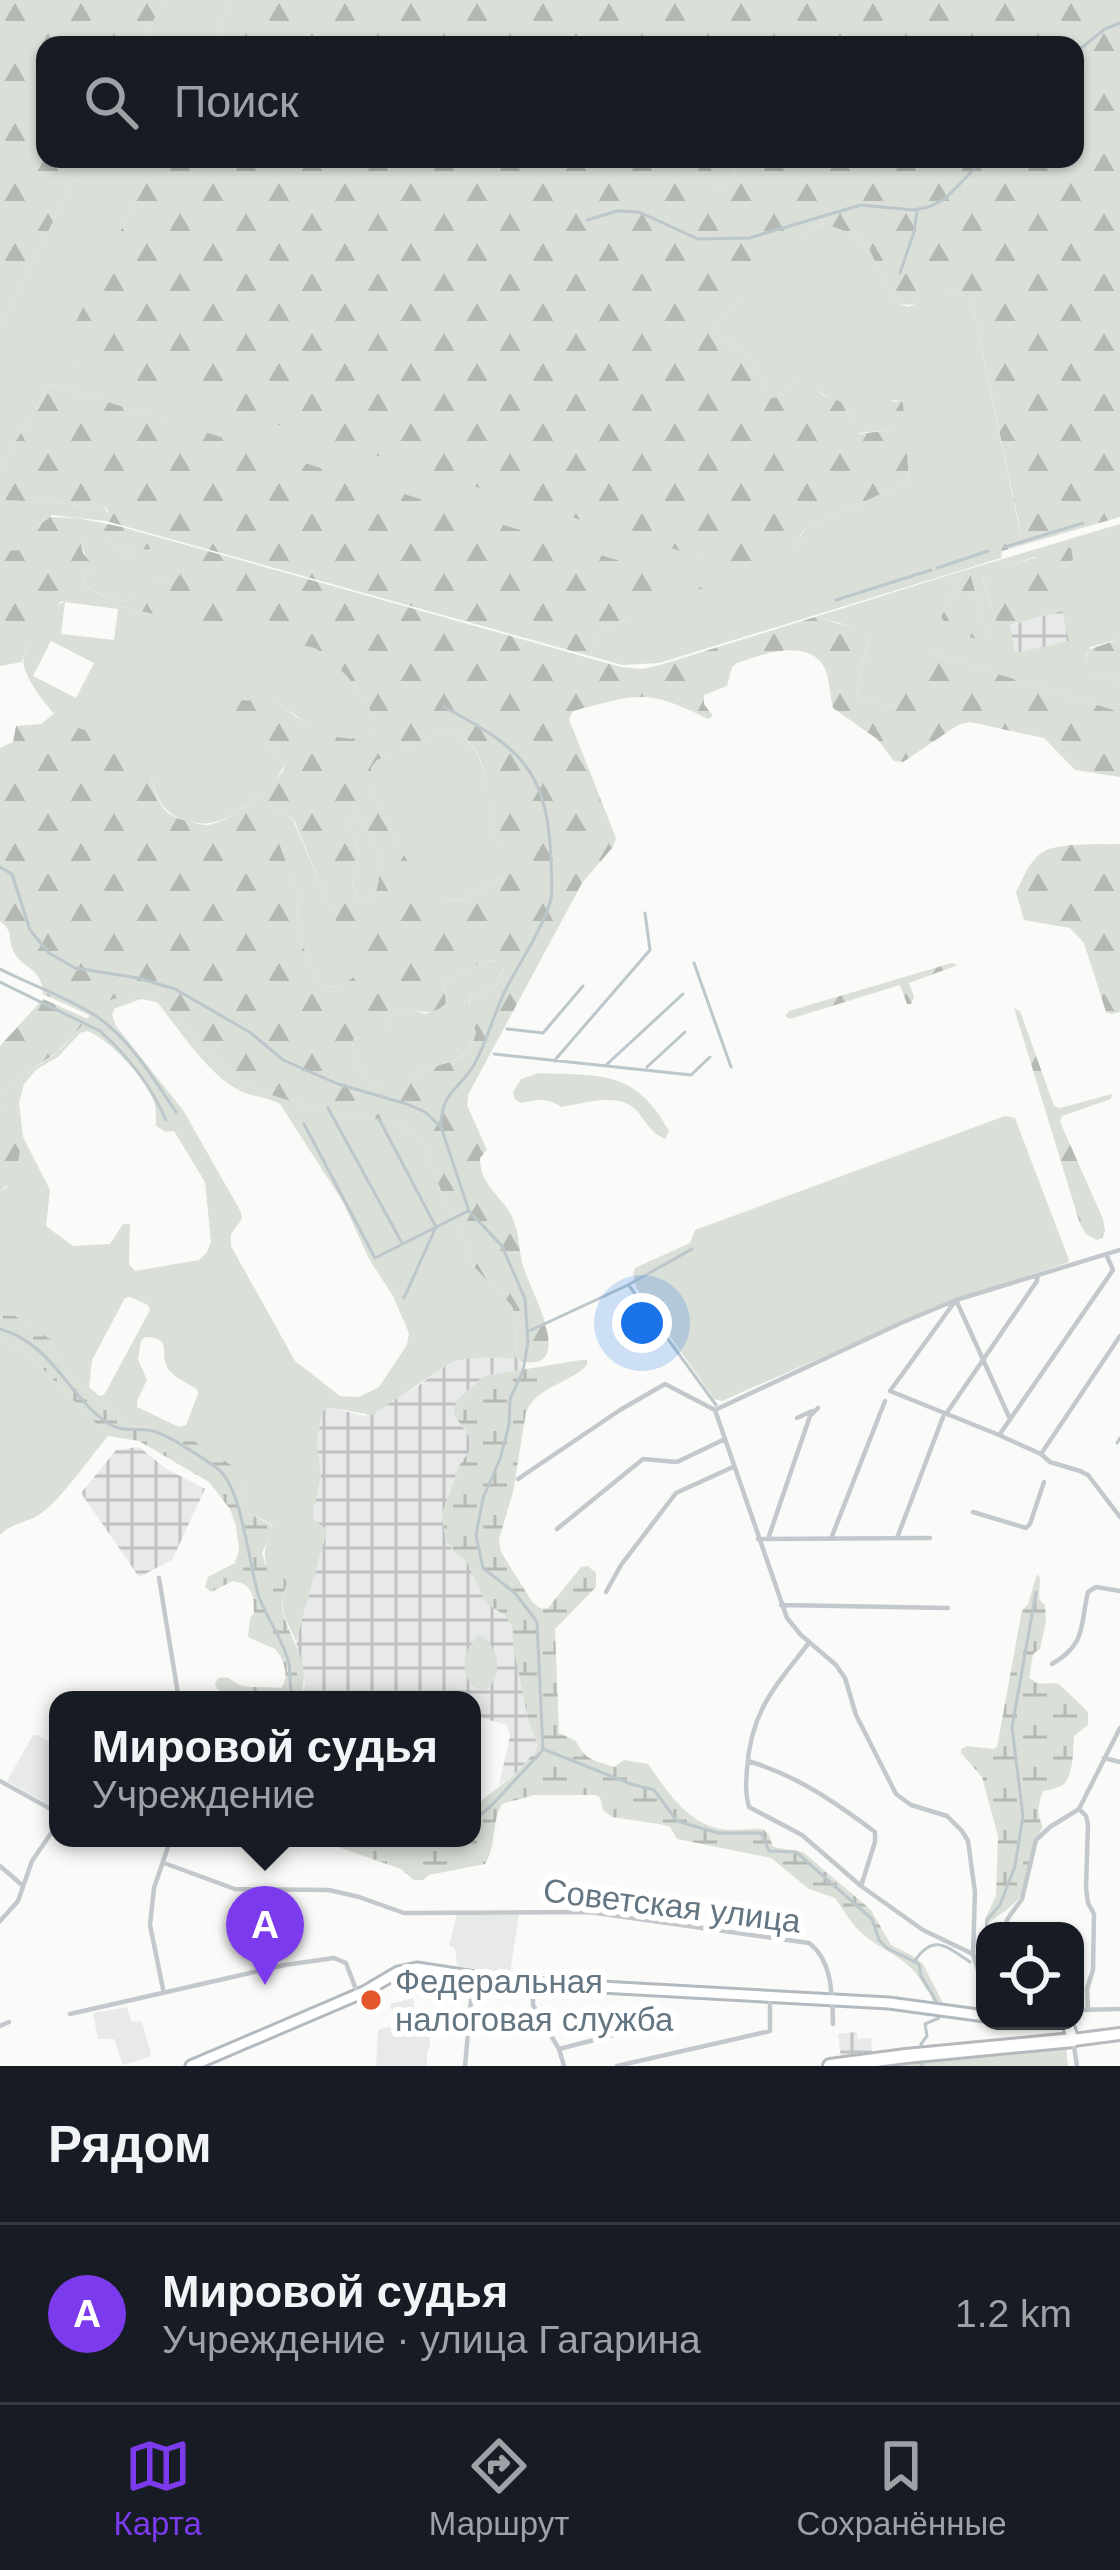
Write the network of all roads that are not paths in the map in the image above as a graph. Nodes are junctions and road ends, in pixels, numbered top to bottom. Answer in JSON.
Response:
{"nodes":[{"id":1,"x":1120,"y":1250,"type":"edge"},
{"id":2,"x":1106,"y":1254,"type":"junction"},
{"id":3,"x":1038,"y":1275,"type":"junction"},
{"id":4,"x":956,"y":1300,"type":"junction"},
{"id":5,"x":1120,"y":1336,"type":"edge"},
{"id":6,"x":983,"y":1360,"type":"junction"},
{"id":7,"x":884,"y":1402,"type":"dead end"},
{"id":8,"x":716,"y":1410,"type":"junction"},
{"id":9,"x":945,"y":1415,"type":"junction"},
{"id":10,"x":797,"y":1418,"type":"dead end"},
{"id":11,"x":1010,"y":1419,"type":"junction"},
{"id":12,"x":999,"y":1435,"type":"junction"},
{"id":13,"x":725,"y":1439,"type":"junction"},
{"id":14,"x":1041,"y":1454,"type":"junction"},
{"id":15,"x":733,"y":1467,"type":"junction"},
{"id":16,"x":518,"y":1479,"type":"dead end"},
{"id":17,"x":1044,"y":1482,"type":"dead end"},
{"id":18,"x":974,"y":1512,"type":"dead end"},
{"id":19,"x":1120,"y":1517,"type":"edge"},
{"id":20,"x":557,"y":1529,"type":"dead end"},
{"id":21,"x":768,"y":1538,"type":"junction"},
{"id":22,"x":831,"y":1538,"type":"junction"},
{"id":23,"x":897,"y":1538,"type":"junction"},
{"id":24,"x":930,"y":1538,"type":"dead end"},
{"id":25,"x":758,"y":1539,"type":"junction"},
{"id":26,"x":159,"y":1578,"type":"dead end"},
{"id":27,"x":1120,"y":1591,"type":"edge"},
{"id":28,"x":606,"y":1592,"type":"dead end"},
{"id":29,"x":781,"y":1605,"type":"junction"},
{"id":30,"x":948,"y":1608,"type":"dead end"},
{"id":31,"x":809,"y":1642,"type":"junction"},
{"id":32,"x":1052,"y":1664,"type":"dead end"},
{"id":33,"x":178,"y":1691,"type":"edge"},
{"id":34,"x":1120,"y":1728,"type":"edge"},
{"id":35,"x":1104,"y":1758,"type":"junction"},
{"id":36,"x":748,"y":1761,"type":"junction"},
{"id":37,"x":1120,"y":1762,"type":"edge"},
{"id":38,"x":0,"y":1781,"type":"edge"},
{"id":39,"x":49,"y":1808,"type":"edge"},
{"id":40,"x":1079,"y":1809,"type":"junction"},
{"id":41,"x":49,"y":1836,"type":"edge"},
{"id":42,"x":167,"y":1847,"type":"edge"},
{"id":43,"x":164,"y":1863,"type":"junction"},
{"id":44,"x":0,"y":1866,"type":"edge"},
{"id":45,"x":22,"y":1885,"type":"junction"},
{"id":46,"x":861,"y":1886,"type":"junction"},
{"id":47,"x":0,"y":1921,"type":"edge"},
{"id":48,"x":1007,"y":1922,"type":"edge"},
{"id":49,"x":973,"y":1954,"type":"junction"},
{"id":50,"x":976,"y":1960,"type":"edge"},
{"id":51,"x":473,"y":1978,"type":"junction"},
{"id":52,"x":533,"y":1984,"type":"junction"},
{"id":53,"x":164,"y":1992,"type":"junction"},
{"id":54,"x":358,"y":1995,"type":"junction"},
{"id":55,"x":770,"y":1996,"type":"junction"},
{"id":56,"x":832,"y":2000,"type":"junction"},
{"id":57,"x":1120,"y":2009,"type":"edge"},
{"id":58,"x":1084,"y":2010,"type":"edge"},
{"id":59,"x":1088,"y":2010,"type":"junction"},
{"id":60,"x":70,"y":2014,"type":"dead end"},
{"id":61,"x":976,"y":2015,"type":"edge"},
{"id":62,"x":9,"y":2022,"type":"dead end"},
{"id":63,"x":833,"y":2024,"type":"dead end"},
{"id":64,"x":0,"y":2026,"type":"edge"},
{"id":65,"x":1070,"y":2030,"type":"edge"},
{"id":66,"x":616,"y":2034,"type":"dead end"},
{"id":67,"x":1120,"y":2034,"type":"edge"},
{"id":68,"x":1073,"y":2040,"type":"junction"},
{"id":69,"x":559,"y":2049,"type":"junction"},
{"id":70,"x":191,"y":2066,"type":"edge"},
{"id":71,"x":465,"y":2066,"type":"edge"},
{"id":72,"x":564,"y":2066,"type":"edge"},
{"id":73,"x":617,"y":2066,"type":"edge"},
{"id":74,"x":830,"y":2066,"type":"edge"},
{"id":75,"x":1077,"y":2066,"type":"edge"}],
"edges":[{"from":1,"to":2,"type":"street"},
{"from":2,"to":3,"type":"street"},
{"from":2,"to":11,"type":"street"},
{"from":3,"to":4,"type":"street"},
{"from":3,"to":6,"type":"street"},
{"from":4,"to":6,"type":"street"},
{"from":4,"to":8,"type":"street"},
{"from":4,"to":9,"type":"street"},
{"from":5,"to":14,"type":"street"},
{"from":6,"to":9,"type":"street"},
{"from":6,"to":11,"type":"street"},
{"from":7,"to":22,"type":"street"},
{"from":8,"to":13,"type":"street"},
{"from":8,"to":16,"type":"street"},
{"from":9,"to":12,"type":"street"},
{"from":9,"to":23,"type":"street"},
{"from":10,"to":21,"type":"street"},
{"from":11,"to":12,"type":"street"},
{"from":12,"to":14,"type":"street"},
{"from":13,"to":15,"type":"street"},
{"from":13,"to":20,"type":"street"},
{"from":14,"to":19,"type":"street"},
{"from":15,"to":25,"type":"street"},
{"from":15,"to":28,"type":"street"},
{"from":17,"to":18,"type":"street"},
{"from":21,"to":22,"type":"street"},
{"from":21,"to":25,"type":"street"},
{"from":22,"to":23,"type":"street"},
{"from":23,"to":24,"type":"street"},
{"from":25,"to":29,"type":"street"},
{"from":26,"to":33,"type":"street"},
{"from":27,"to":32,"type":"street"},
{"from":29,"to":30,"type":"street"},
{"from":29,"to":31,"type":"street"},
{"from":31,"to":36,"type":"street"},
{"from":31,"to":49,"type":"street"},
{"from":34,"to":35,"type":"street"},
{"from":35,"to":37,"type":"street"},
{"from":35,"to":40,"type":"street"},
{"from":36,"to":46,"type":"street"},
{"from":36,"to":46,"type":"street"},
{"from":38,"to":39,"type":"street"},
{"from":40,"to":48,"type":"street"},
{"from":40,"to":59,"type":"street"},
{"from":41,"to":45,"type":"street"},
{"from":42,"to":43,"type":"street"},
{"from":43,"to":53,"type":"street"},
{"from":43,"to":56,"type":"street","name":"Советская улица"},
{"from":44,"to":45,"type":"street"},
{"from":45,"to":47,"type":"street"},
{"from":46,"to":49,"type":"street"},
{"from":49,"to":50,"type":"street"},
{"from":51,"to":52,"type":"main road"},
{"from":51,"to":54,"type":"main road"},
{"from":51,"to":71,"type":"street"},
{"from":52,"to":55,"type":"main road"},
{"from":52,"to":69,"type":"street"},
{"from":53,"to":54,"type":"street"},
{"from":53,"to":60,"type":"street"},
{"from":54,"to":70,"type":"main road"},
{"from":55,"to":56,"type":"main road"},
{"from":55,"to":73,"type":"street"},
{"from":56,"to":61,"type":"main road"},
{"from":56,"to":63,"type":"street","name":"Советская улица"},
{"from":57,"to":59,"type":"street"},
{"from":58,"to":59,"type":"street"},
{"from":62,"to":64,"type":"street"},
{"from":65,"to":68,"type":"main road"},
{"from":66,"to":69,"type":"street"},
{"from":67,"to":68,"type":"main road"},
{"from":68,"to":74,"type":"highway"},
{"from":68,"to":75,"type":"street"},
{"from":69,"to":72,"type":"street"}]}
